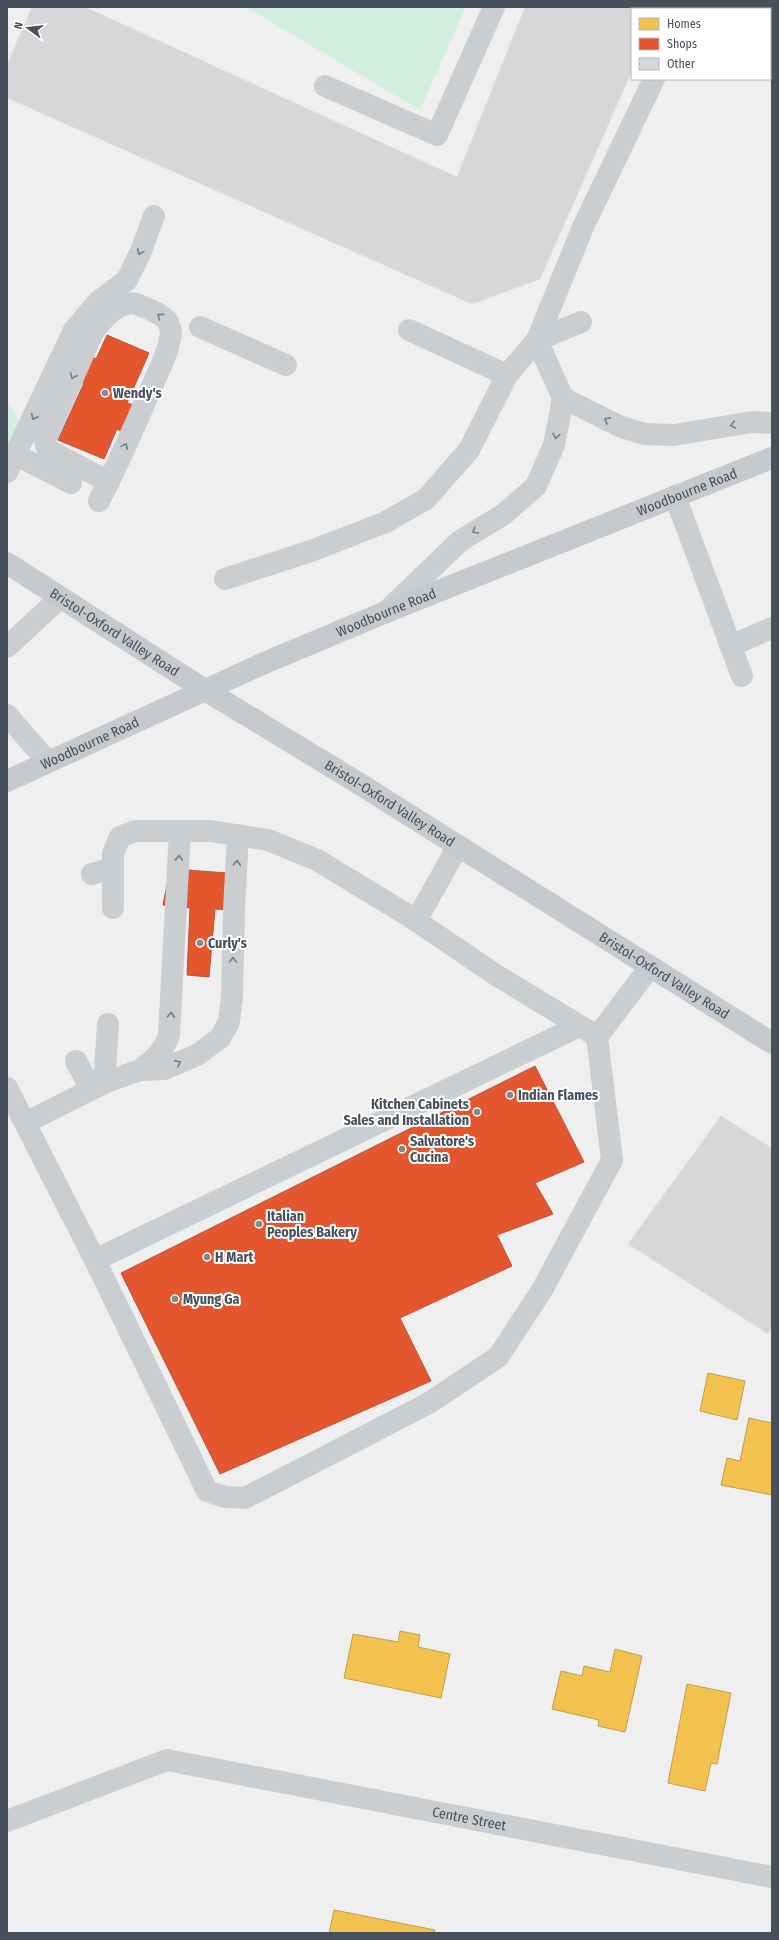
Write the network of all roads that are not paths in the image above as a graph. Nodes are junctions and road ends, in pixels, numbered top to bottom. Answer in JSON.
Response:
{"nodes":[{"id":1,"x":494,"y":7,"type":"edge"},
{"id":2,"x":654,"y":80,"type":"edge"},
{"id":3,"x":325,"y":86,"type":"dead end"},
{"id":4,"x":154,"y":216,"type":"dead end"},
{"id":5,"x":581,"y":322,"type":"dead end"},
{"id":6,"x":200,"y":328,"type":"dead end"},
{"id":7,"x":409,"y":330,"type":"dead end"},
{"id":8,"x":537,"y":340,"type":"junction"},
{"id":9,"x":286,"y":365,"type":"dead end"},
{"id":10,"x":507,"y":375,"type":"junction"},
{"id":11,"x":563,"y":398,"type":"junction"},
{"id":12,"x":772,"y":423,"type":"edge"},
{"id":13,"x":772,"y":458,"type":"edge"},
{"id":14,"x":12,"y":464,"type":"edge"},
{"id":15,"x":109,"y":482,"type":"junction"},
{"id":16,"x":71,"y":483,"type":"dead end"},
{"id":17,"x":675,"y":496,"type":"junction"},
{"id":18,"x":99,"y":501,"type":"dead end"},
{"id":19,"x":7,"y":562,"type":"edge"},
{"id":20,"x":225,"y":579,"type":"dead end"},
{"id":21,"x":60,"y":598,"type":"junction"},
{"id":22,"x":386,"y":612,"type":"junction"},
{"id":23,"x":772,"y":628,"type":"edge"},
{"id":24,"x":11,"y":637,"type":"edge"},
{"id":25,"x":730,"y":646,"type":"junction"},
{"id":26,"x":742,"y":676,"type":"dead end"},
{"id":27,"x":205,"y":690,"type":"junction"},
{"id":28,"x":7,"y":714,"type":"edge"},
{"id":29,"x":48,"y":762,"type":"junction"},
{"id":30,"x":7,"y":781,"type":"edge"},
{"id":31,"x":180,"y":831,"type":"junction"},
{"id":32,"x":238,"y":835,"type":"junction"},
{"id":33,"x":458,"y":846,"type":"junction"},
{"id":34,"x":113,"y":908,"type":"dead end"},
{"id":35,"x":416,"y":921,"type":"junction"},
{"id":36,"x":650,"y":967,"type":"junction"},
{"id":37,"x":108,"y":1024,"type":"dead end"},
{"id":38,"x":579,"y":1026,"type":"junction"},
{"id":39,"x":597,"y":1038,"type":"junction"},
{"id":40,"x":772,"y":1043,"type":"edge"},
{"id":41,"x":76,"y":1060,"type":"dead end"},
{"id":42,"x":140,"y":1070,"type":"junction"},
{"id":43,"x":97,"y":1086,"type":"junction"},
{"id":44,"x":7,"y":1088,"type":"edge"},
{"id":45,"x":25,"y":1123,"type":"junction"},
{"id":46,"x":95,"y":1260,"type":"junction"},
{"id":47,"x":7,"y":1821,"type":"edge"},
{"id":48,"x":772,"y":1877,"type":"edge"}],
"edges":[{"from":1,"to":3,"type":"street"},
{"from":2,"to":8,"type":"street"},
{"from":4,"to":14,"type":"street","one_way":true},
{"from":5,"to":8,"type":"street"},
{"from":6,"to":9,"type":"street"},
{"from":7,"to":10,"type":"street"},
{"from":8,"to":10,"type":"street"},
{"from":8,"to":11,"type":"street"},
{"from":10,"to":20,"type":"street"},
{"from":12,"to":11,"type":"street","one_way":true},
{"from":11,"to":22,"type":"street","one_way":true},
{"from":13,"to":17,"type":"main road","name":"Woodbourne Road"},
{"from":14,"to":16,"type":"street"},
{"from":15,"to":15,"type":"street","one_way":true},
{"from":15,"to":18,"type":"street"},
{"from":17,"to":22,"type":"main road","name":"Woodbourne Road"},
{"from":17,"to":25,"type":"street"},
{"from":19,"to":21,"type":"main road","name":"Bristol-Oxford Valley Road"},
{"from":21,"to":24,"type":"street"},
{"from":21,"to":27,"type":"main road","name":"Bristol-Oxford Valley Road"},
{"from":22,"to":27,"type":"main road","name":"Woodbourne Road"},
{"from":23,"to":25,"type":"street"},
{"from":25,"to":26,"type":"street"},
{"from":27,"to":29,"type":"main road","name":"Woodbourne Road"},
{"from":27,"to":33,"type":"main road","name":"Bristol-Oxford Valley Road"},
{"from":28,"to":29,"type":"street"},
{"from":29,"to":30,"type":"main road","name":"Woodbourne Road"},
{"from":31,"to":32,"type":"street"},
{"from":31,"to":34,"type":"street"},
{"from":42,"to":31,"type":"street","one_way":true},
{"from":32,"to":35,"type":"street"},
{"from":42,"to":32,"type":"street","one_way":true},
{"from":33,"to":35,"type":"street"},
{"from":33,"to":36,"type":"main road","name":"Bristol-Oxford Valley Road"},
{"from":35,"to":38,"type":"street"},
{"from":36,"to":39,"type":"street"},
{"from":36,"to":40,"type":"main road","name":"Bristol-Oxford Valley Road"},
{"from":37,"to":43,"type":"street"},
{"from":38,"to":39,"type":"street"},
{"from":38,"to":46,"type":"street"},
{"from":39,"to":46,"type":"street"},
{"from":41,"to":43,"type":"street"},
{"from":42,"to":43,"type":"street"},
{"from":43,"to":45,"type":"street"},
{"from":44,"to":45,"type":"street"},
{"from":45,"to":46,"type":"street"},
{"from":47,"to":48,"type":"street","name":"Centre Street"}]}
